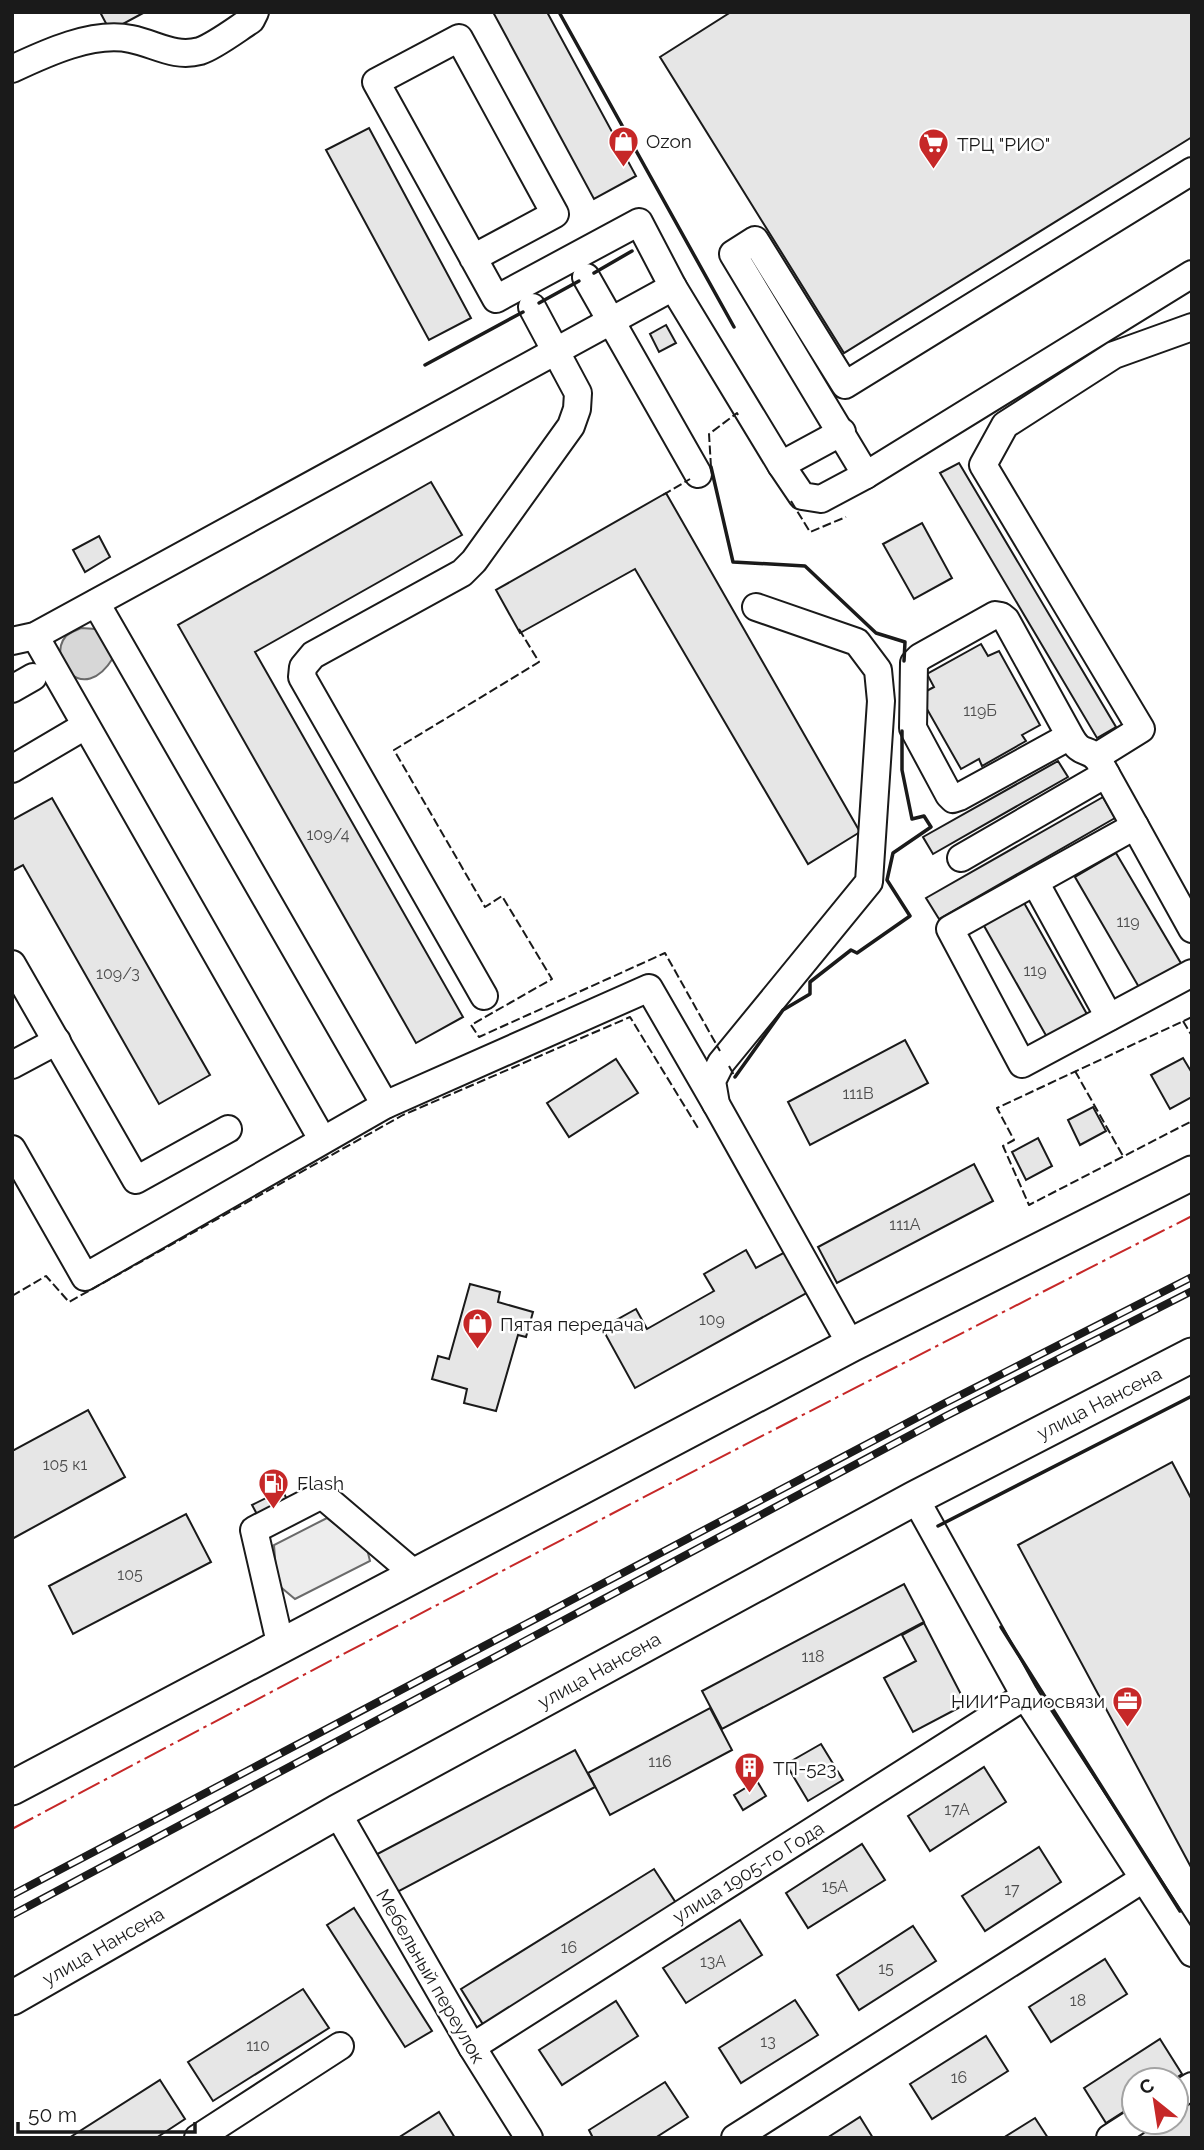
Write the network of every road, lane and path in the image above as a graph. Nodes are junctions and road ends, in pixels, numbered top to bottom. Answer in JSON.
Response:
{"nodes":[{"id":1,"x":255,"y":12,"type":"edge"},
{"id":2,"x":12,"y":69,"type":"edge"},
{"id":3,"x":1192,"y":171,"type":"edge"},
{"id":4,"x":473,"y":258,"type":"junction"},
{"id":5,"x":1192,"y":274,"type":"edge"},
{"id":6,"x":586,"y":277,"type":"dead end"},
{"id":7,"x":673,"y":287,"type":"junction"},
{"id":8,"x":532,"y":307,"type":"dead end"},
{"id":9,"x":612,"y":322,"type":"junction"},
{"id":10,"x":1192,"y":327,"type":"edge"},
{"id":11,"x":556,"y":351,"type":"junction"},
{"id":12,"x":842,"y":432,"type":"junction"},
{"id":13,"x":781,"y":465,"type":"junction"},
{"id":14,"x":698,"y":474,"type":"dead end"},
{"id":15,"x":866,"y":474,"type":"junction"},
{"id":16,"x":96,"y":603,"type":"junction"},
{"id":17,"x":756,"y":607,"type":"dead end"},
{"id":18,"x":24,"y":639,"type":"edge"},
{"id":19,"x":85,"y":726,"type":"junction"},
{"id":20,"x":1070,"y":736,"type":"junction"},
{"id":21,"x":1101,"y":765,"type":"junction"},
{"id":22,"x":12,"y":769,"type":"edge"},
{"id":23,"x":1135,"y":826,"type":"junction"},
{"id":24,"x":961,"y":858,"type":"dead end"},
{"id":25,"x":1035,"y":882,"type":"junction"},
{"id":26,"x":1192,"y":929,"type":"edge"},
{"id":27,"x":12,"y":964,"type":"edge"},
{"id":28,"x":1192,"y":973,"type":"edge"},
{"id":29,"x":484,"y":996,"type":"dead end"},
{"id":30,"x":1109,"y":1017,"type":"junction"},
{"id":31,"x":57,"y":1041,"type":"junction"},
{"id":32,"x":12,"y":1065,"type":"edge"},
{"id":33,"x":716,"y":1104,"type":"junction"},
{"id":34,"x":385,"y":1105,"type":"junction"},
{"id":35,"x":228,"y":1129,"type":"dead end"},
{"id":36,"x":322,"y":1139,"type":"junction"},
{"id":37,"x":12,"y":1149,"type":"edge"},
{"id":38,"x":1192,"y":1173,"type":"edge"},
{"id":39,"x":851,"y":1345,"type":"junction"},
{"id":40,"x":1192,"y":1355,"type":"edge"},
{"id":41,"x":915,"y":1498,"type":"junction"},
{"id":42,"x":416,"y":1575,"type":"junction"},
{"id":43,"x":281,"y":1647,"type":"junction"},
{"id":44,"x":1025,"y":1696,"type":"junction"},
{"id":45,"x":12,"y":1788,"type":"edge"},
{"id":46,"x":337,"y":1812,"type":"junction"},
{"id":47,"x":1143,"y":1879,"type":"junction"},
{"id":48,"x":1192,"y":1953,"type":"edge"},
{"id":49,"x":12,"y":1998,"type":"edge"},
{"id":50,"x":340,"y":2046,"type":"dead end"},
{"id":51,"x":472,"y":2047,"type":"junction"},
{"id":52,"x":198,"y":2138,"type":"edge"},
{"id":53,"x":528,"y":2138,"type":"edge"},
{"id":54,"x":735,"y":2138,"type":"edge"}],
"edges":[{"from":1,"to":2,"type":"street"},
{"from":3,"to":12,"type":"street"},
{"from":4,"to":4,"type":"street"},
{"from":4,"to":7,"type":"street"},
{"from":5,"to":15,"type":"street"},
{"from":6,"to":9,"type":"street"},
{"from":7,"to":9,"type":"street"},
{"from":7,"to":13,"type":"street"},
{"from":8,"to":11,"type":"street"},
{"from":9,"to":11,"type":"street"},
{"from":9,"to":14,"type":"street"},
{"from":10,"to":21,"type":"street"},
{"from":11,"to":16,"type":"street"},
{"from":11,"to":29,"type":"street"},
{"from":12,"to":13,"type":"street"},
{"from":12,"to":15,"type":"street"},
{"from":13,"to":15,"type":"street"},
{"from":16,"to":18,"type":"street"},
{"from":16,"to":34,"type":"street"},
{"from":17,"to":33,"type":"street"},
{"from":18,"to":19,"type":"street"},
{"from":19,"to":22,"type":"street"},
{"from":19,"to":36,"type":"street"},
{"from":20,"to":20,"type":"street"},
{"from":20,"to":21,"type":"street"},
{"from":21,"to":23,"type":"street"},
{"from":21,"to":24,"type":"street"},
{"from":23,"to":25,"type":"street"},
{"from":23,"to":26,"type":"street"},
{"from":25,"to":30,"type":"street"},
{"from":25,"to":30,"type":"street"},
{"from":27,"to":31,"type":"street"},
{"from":28,"to":30,"type":"street"},
{"from":31,"to":32,"type":"street"},
{"from":31,"to":35,"type":"street"},
{"from":33,"to":34,"type":"street"},
{"from":33,"to":39,"type":"street"},
{"from":34,"to":36,"type":"street"},
{"from":36,"to":37,"type":"street"},
{"from":38,"to":39,"type":"main road"},
{"from":39,"to":42,"type":"main road"},
{"from":40,"to":41,"type":"main road","name":"улица Нансена"},
{"from":41,"to":44,"type":"street"},
{"from":41,"to":46,"type":"main road","name":"улица Нансена"},
{"from":42,"to":43,"type":"main road"},
{"from":42,"to":43,"type":"street"},
{"from":43,"to":45,"type":"main road"},
{"from":44,"to":47,"type":"street"},
{"from":44,"to":51,"type":"street","name":"улица 1905-го Года"},
{"from":46,"to":49,"type":"main road","name":"улица Нансена"},
{"from":46,"to":51,"type":"street","name":"Мебельный переулок"},
{"from":47,"to":48,"type":"street"},
{"from":47,"to":54,"type":"street"},
{"from":50,"to":52,"type":"street"},
{"from":51,"to":53,"type":"street","name":"Мебельный переулок"}]}
